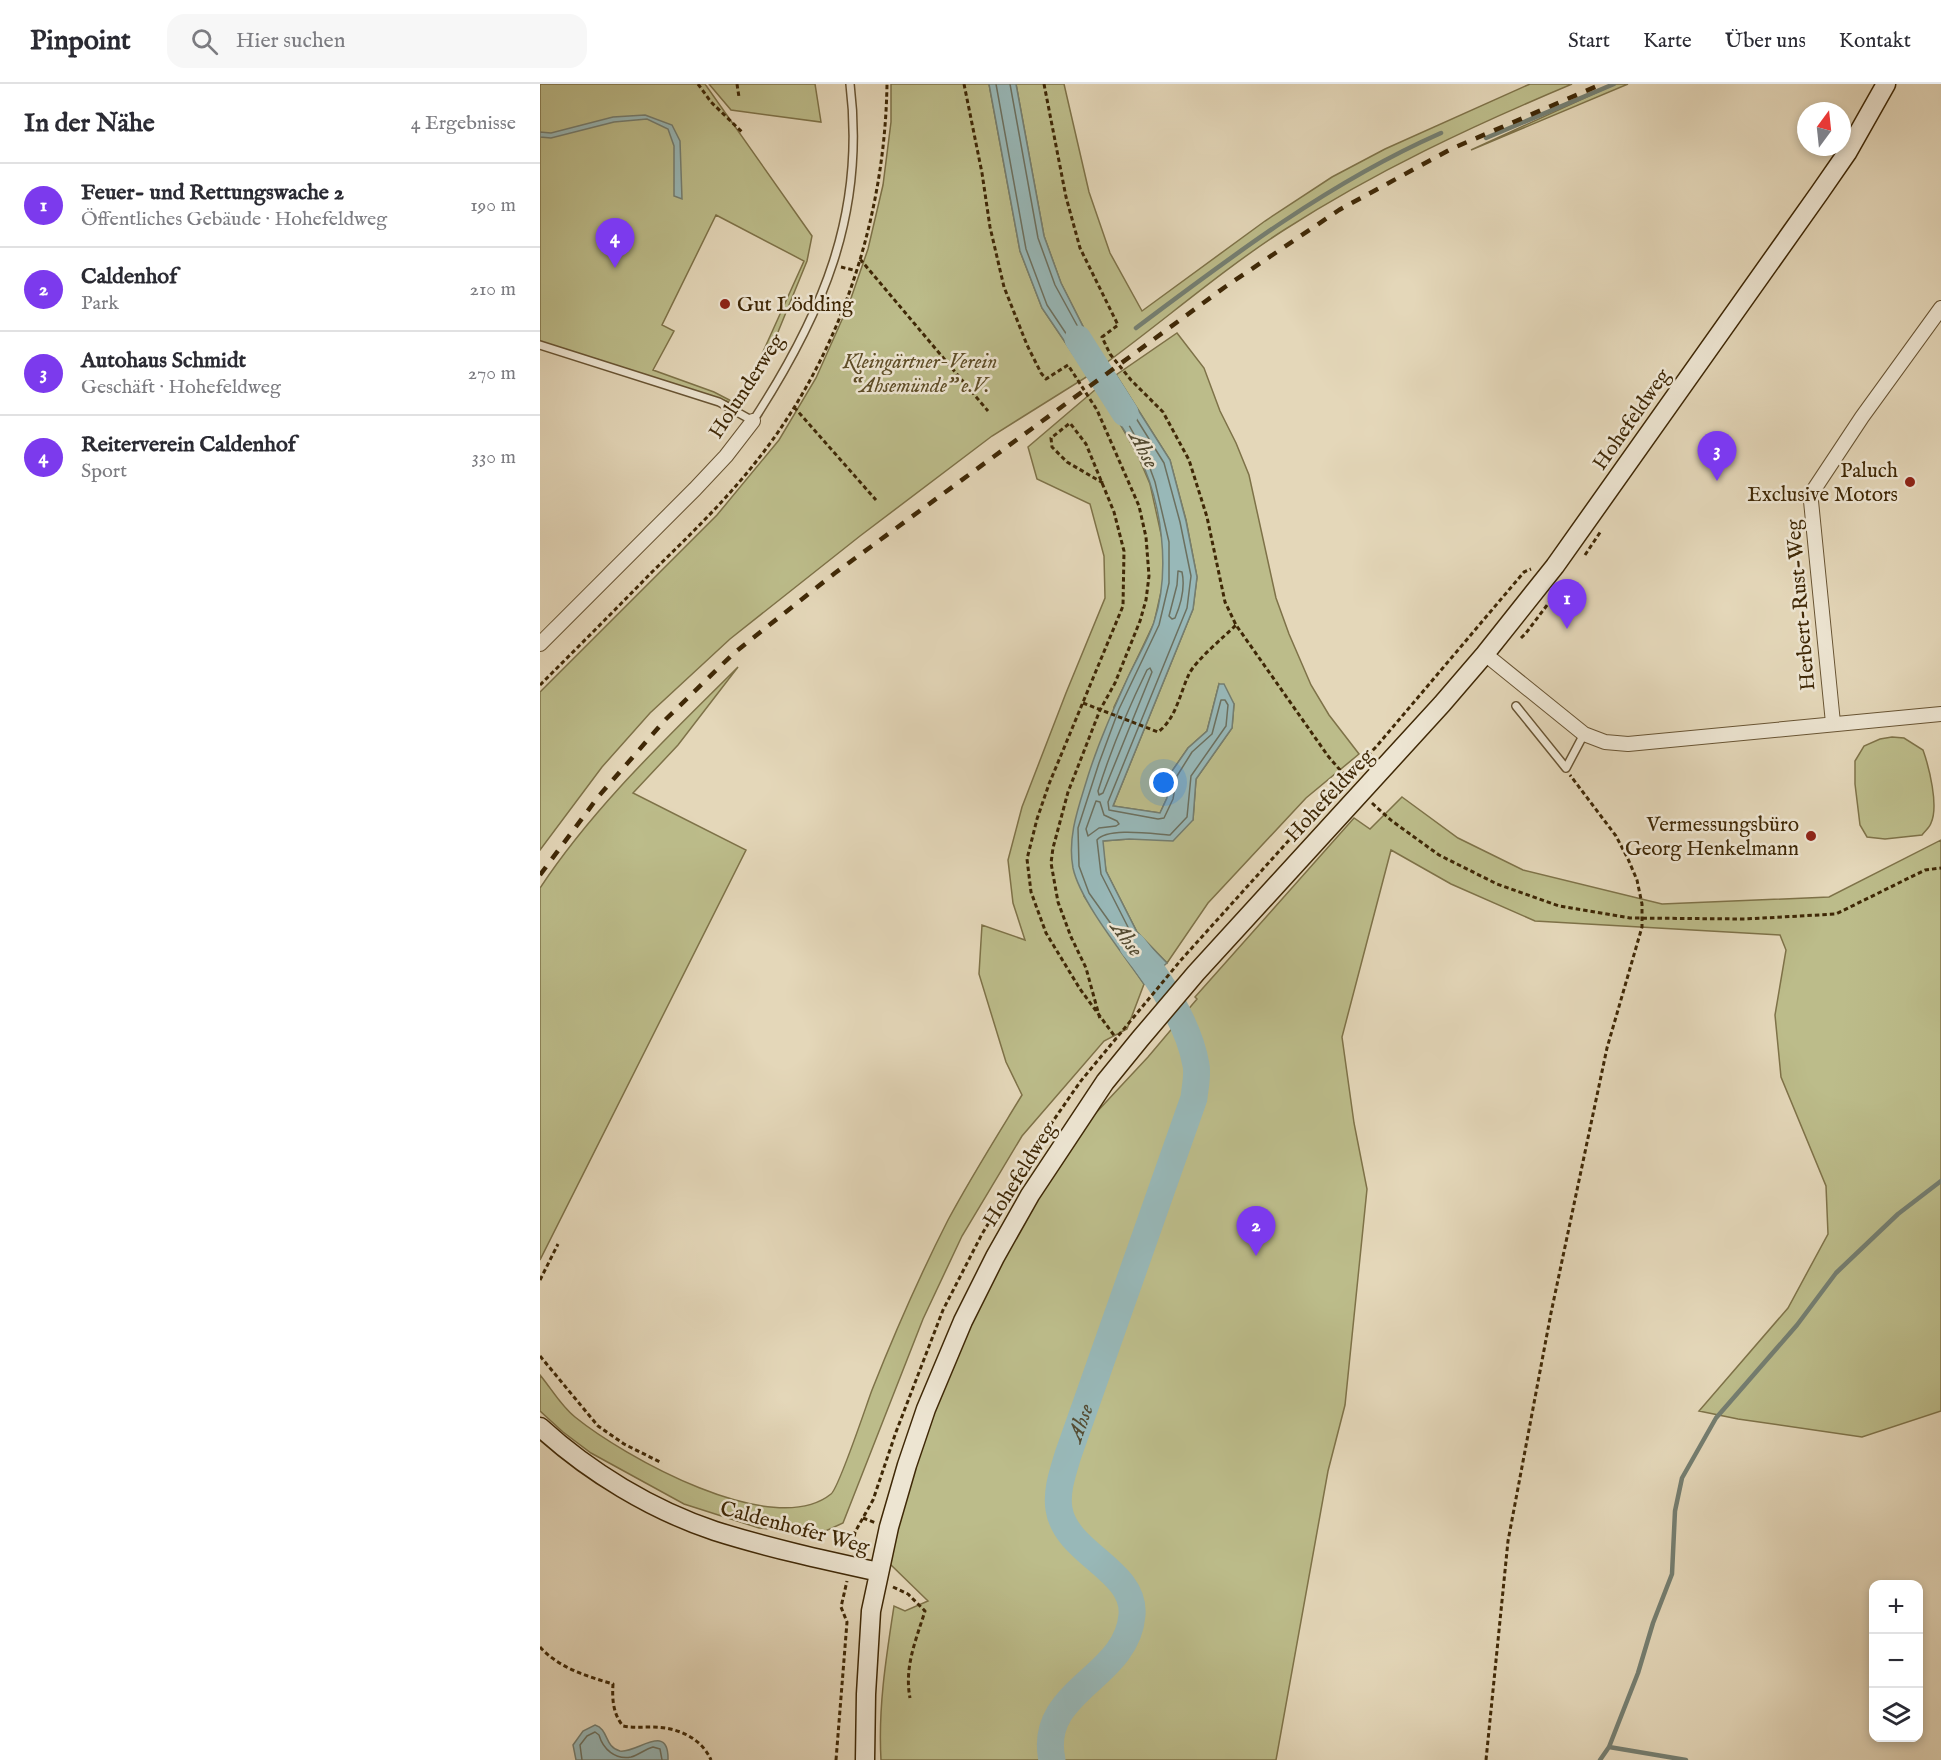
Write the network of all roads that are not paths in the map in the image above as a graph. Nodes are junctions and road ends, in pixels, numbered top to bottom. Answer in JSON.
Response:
{"nodes":[{"id":1,"x":850,"y":84,"type":"edge"},
{"id":2,"x":1886,"y":84,"type":"edge"},
{"id":3,"x":1941,"y":308,"type":"edge"},
{"id":4,"x":540,"y":345,"type":"edge"},
{"id":5,"x":753,"y":421,"type":"junction"},
{"id":6,"x":540,"y":644,"type":"edge"},
{"id":7,"x":1485,"y":654,"type":"junction"},
{"id":8,"x":1516,"y":706,"type":"dead end"},
{"id":9,"x":1941,"y":714,"type":"edge"},
{"id":10,"x":1833,"y":723,"type":"junction"},
{"id":11,"x":1584,"y":734,"type":"junction"},
{"id":12,"x":540,"y":1427,"type":"edge"},
{"id":13,"x":878,"y":1578,"type":"junction"},
{"id":14,"x":866,"y":1760,"type":"edge"}],
"edges":[{"from":1,"to":5,"type":"lane","name":"Holunderweg"},
{"from":2,"to":7,"type":"main road","name":"Hohefeldweg"},
{"from":3,"to":10,"type":"street","name":"Herbert-Rust-Weg"},
{"from":4,"to":5,"type":"lane"},
{"from":5,"to":6,"type":"street","name":"Holunderweg"},
{"from":7,"to":11,"type":"street"},
{"from":7,"to":13,"type":"main road","name":"Hohefeldweg"},
{"from":8,"to":11,"type":"lane"},
{"from":9,"to":10,"type":"street"},
{"from":10,"to":11,"type":"street"},
{"from":12,"to":13,"type":"main road","name":"Caldenhofer Weg"},
{"from":13,"to":14,"type":"main road","name":"Caldenhofer Weg"}]}
